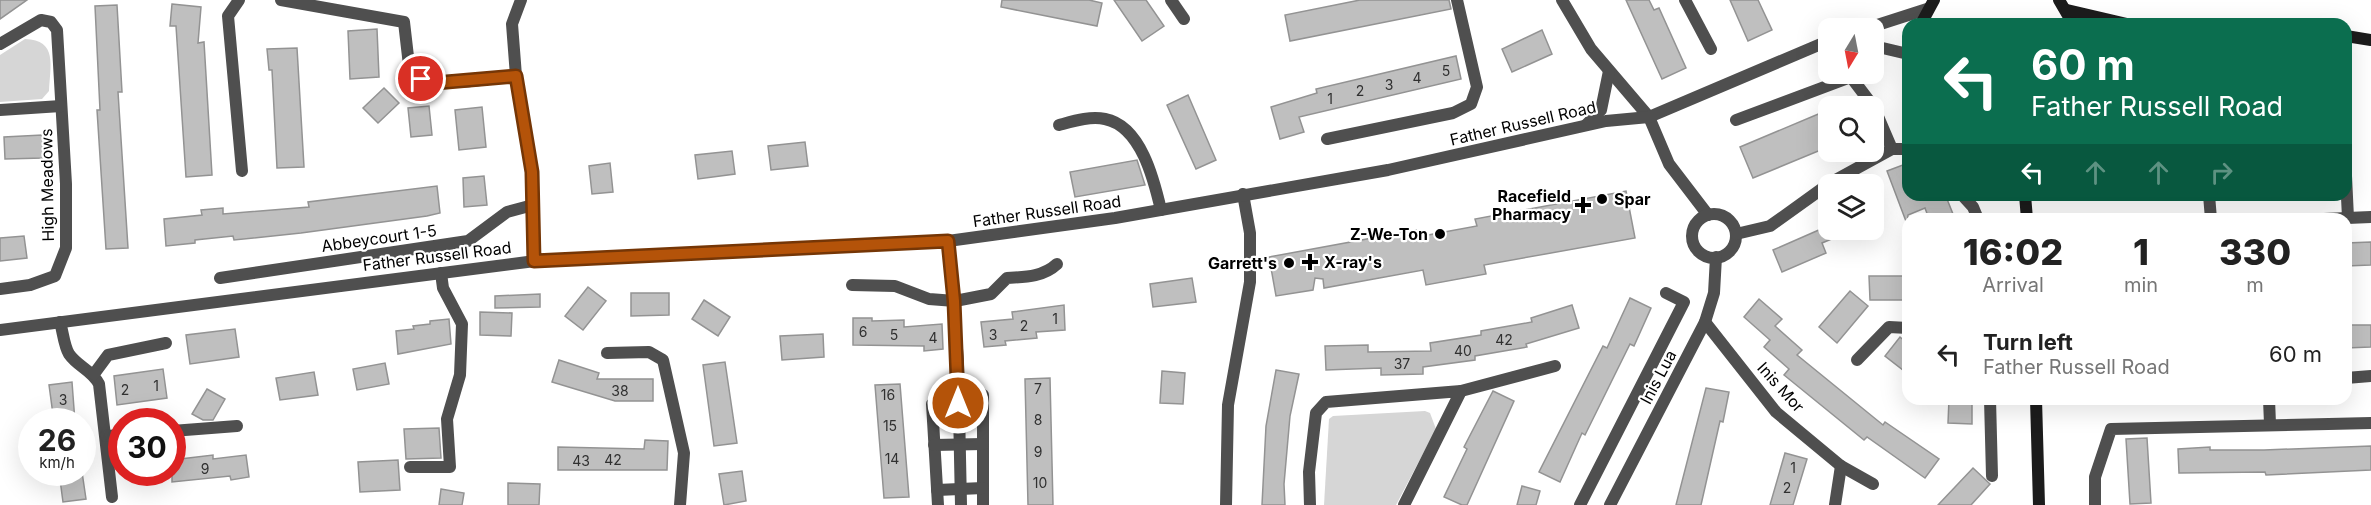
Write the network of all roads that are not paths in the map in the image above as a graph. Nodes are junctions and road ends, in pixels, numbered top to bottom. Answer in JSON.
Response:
{"nodes":[{"id":1,"x":239,"y":0,"type":"edge"},
{"id":2,"x":281,"y":0,"type":"edge"},
{"id":3,"x":521,"y":0,"type":"edge"},
{"id":4,"x":1171,"y":0,"type":"edge"},
{"id":5,"x":1457,"y":0,"type":"edge"},
{"id":6,"x":1562,"y":0,"type":"edge"},
{"id":7,"x":1685,"y":0,"type":"edge"},
{"id":8,"x":1930,"y":5,"type":"edge"},
{"id":9,"x":2063,"y":5,"type":"edge"},
{"id":10,"x":2107,"y":18,"type":"edge"},
{"id":11,"x":1184,"y":19,"type":"dead end"},
{"id":12,"x":1884,"y":22,"type":"edge"},
{"id":13,"x":2352,"y":37,"type":"edge"},
{"id":14,"x":2371,"y":40,"type":"edge"},
{"id":15,"x":0,"y":44,"type":"edge"},
{"id":16,"x":1818,"y":46,"type":"edge"},
{"id":17,"x":1884,"y":48,"type":"edge"},
{"id":18,"x":1711,"y":49,"type":"dead end"},
{"id":19,"x":1902,"y":53,"type":"edge"},
{"id":20,"x":1609,"y":70,"type":"junction"},
{"id":21,"x":516,"y":76,"type":"junction"},
{"id":22,"x":1865,"y":96,"type":"edge"},
{"id":23,"x":61,"y":106,"type":"junction"},
{"id":24,"x":0,"y":110,"type":"edge"},
{"id":25,"x":1649,"y":117,"type":"junction"},
{"id":26,"x":1737,"y":120,"type":"dead end"},
{"id":27,"x":1059,"y":125,"type":"dead end"},
{"id":28,"x":1586,"y":126,"type":"junction"},
{"id":29,"x":1884,"y":131,"type":"edge"},
{"id":30,"x":1327,"y":139,"type":"dead end"},
{"id":31,"x":1892,"y":149,"type":"junction"},
{"id":32,"x":1902,"y":150,"type":"edge"},
{"id":33,"x":242,"y":171,"type":"dead end"},
{"id":34,"x":1243,"y":194,"type":"junction"},
{"id":35,"x":532,"y":205,"type":"junction"},
{"id":36,"x":1161,"y":210,"type":"junction"},
{"id":37,"x":1708,"y":215,"type":"junction"},
{"id":38,"x":2371,"y":217,"type":"edge"},
{"id":39,"x":2352,"y":218,"type":"edge"},
{"id":40,"x":1736,"y":234,"type":"junction"},
{"id":41,"x":948,"y":241,"type":"junction"},
{"id":42,"x":1716,"y":257,"type":"junction"},
{"id":43,"x":534,"y":261,"type":"junction"},
{"id":44,"x":1057,"y":264,"type":"dead end"},
{"id":45,"x":441,"y":273,"type":"junction"},
{"id":46,"x":220,"y":278,"type":"dead end"},
{"id":47,"x":852,"y":285,"type":"dead end"},
{"id":48,"x":0,"y":289,"type":"edge"},
{"id":49,"x":1666,"y":293,"type":"dead end"},
{"id":50,"x":954,"y":301,"type":"junction"},
{"id":51,"x":60,"y":322,"type":"junction"},
{"id":52,"x":1705,"y":322,"type":"junction"},
{"id":53,"x":1902,"y":328,"type":"edge"},
{"id":54,"x":0,"y":330,"type":"edge"},
{"id":55,"x":166,"y":343,"type":"dead end"},
{"id":56,"x":607,"y":353,"type":"dead end"},
{"id":57,"x":1857,"y":360,"type":"dead end"},
{"id":58,"x":1556,"y":366,"type":"dead end"},
{"id":59,"x":94,"y":374,"type":"junction"},
{"id":60,"x":2371,"y":376,"type":"edge"},
{"id":61,"x":2352,"y":378,"type":"edge"},
{"id":62,"x":1461,"y":391,"type":"junction"},
{"id":63,"x":982,"y":395,"type":"dead end"},
{"id":64,"x":932,"y":404,"type":"dead end"},
{"id":65,"x":1990,"y":405,"type":"edge"},
{"id":66,"x":2036,"y":405,"type":"edge"},
{"id":67,"x":2269,"y":405,"type":"edge"},
{"id":68,"x":2371,"y":423,"type":"edge"},
{"id":69,"x":2270,"y":424,"type":"junction"},
{"id":70,"x":237,"y":426,"type":"dead end"},
{"id":71,"x":186,"y":430,"type":"edge"},
{"id":72,"x":106,"y":436,"type":"joint"},
{"id":73,"x":983,"y":444,"type":"junction"},
{"id":74,"x":934,"y":445,"type":"junction"},
{"id":75,"x":958,"y":445,"type":"junction"},
{"id":76,"x":1841,"y":466,"type":"junction"},
{"id":77,"x":410,"y":467,"type":"dead end"},
{"id":78,"x":1992,"y":476,"type":"dead end"},
{"id":79,"x":1874,"y":484,"type":"dead end"},
{"id":80,"x":961,"y":489,"type":"junction"},
{"id":81,"x":983,"y":489,"type":"junction"},
{"id":82,"x":937,"y":490,"type":"junction"},
{"id":83,"x":112,"y":497,"type":"dead end"},
{"id":84,"x":1409,"y":503,"type":"edge"},
{"id":85,"x":680,"y":505,"type":"edge"},
{"id":86,"x":938,"y":505,"type":"edge"},
{"id":87,"x":961,"y":505,"type":"edge"},
{"id":88,"x":983,"y":505,"type":"edge"},
{"id":89,"x":1226,"y":505,"type":"edge"},
{"id":90,"x":1310,"y":505,"type":"edge"},
{"id":91,"x":1580,"y":505,"type":"edge"},
{"id":92,"x":1610,"y":505,"type":"edge"},
{"id":93,"x":1835,"y":505,"type":"edge"},
{"id":94,"x":2039,"y":505,"type":"edge"},
{"id":95,"x":2095,"y":505,"type":"edge"}],
"edges":[{"from":1,"to":33,"type":"street"},
{"from":2,"to":21,"type":"street"},
{"from":3,"to":21,"type":"street"},
{"from":4,"to":11,"type":"street"},
{"from":5,"to":30,"type":"street"},
{"from":6,"to":20,"type":"street"},
{"from":7,"to":18,"type":"street"},
{"from":8,"to":12,"type":"street"},
{"from":9,"to":10,"type":"main road"},
{"from":13,"to":14,"type":"main road"},
{"from":15,"to":23,"type":"street","name":"High Meadows"},
{"from":16,"to":25,"type":"street","name":"Father Russell Road"},
{"from":17,"to":19,"type":"street"},
{"from":20,"to":25,"type":"street"},
{"from":20,"to":28,"type":"street"},
{"from":21,"to":35,"type":"street"},
{"from":22,"to":26,"type":"street"},
{"from":23,"to":24,"type":"street","name":"High Meadows"},
{"from":23,"to":48,"type":"street","name":"High Meadows"},
{"from":25,"to":28,"type":"street","name":"Father Russell Road"},
{"from":25,"to":37,"type":"street"},
{"from":27,"to":36,"type":"street"},
{"from":28,"to":34,"type":"street","name":"Father Russell Road"},
{"from":29,"to":31,"type":"street"},
{"from":31,"to":32,"type":"street"},
{"from":31,"to":40,"type":"street"},
{"from":34,"to":36,"type":"street","name":"Father Russell Road"},
{"from":34,"to":89,"type":"street"},
{"from":35,"to":43,"type":"street"},
{"from":35,"to":46,"type":"street","name":"Abbeycourt 1-5"},
{"from":36,"to":41,"type":"street","name":"Father Russell Road"},
{"from":37,"to":40,"type":"street"},
{"from":37,"to":42,"type":"street"},
{"from":38,"to":39,"type":"street"},
{"from":40,"to":42,"type":"street"},
{"from":41,"to":43,"type":"street","name":"Father Russell Road"},
{"from":41,"to":50,"type":"street"},
{"from":42,"to":52,"type":"street","name":"Inis Lua"},
{"from":43,"to":45,"type":"street","name":"Father Russell Road"},
{"from":44,"to":50,"type":"street"},
{"from":45,"to":51,"type":"street","name":"Father Russell Road"},
{"from":45,"to":77,"type":"street"},
{"from":47,"to":50,"type":"street"},
{"from":49,"to":91,"type":"street","name":"Inis Lua"},
{"from":50,"to":75,"type":"street"},
{"from":51,"to":54,"type":"street","name":"Father Russell Road"},
{"from":51,"to":59,"type":"street"},
{"from":52,"to":76,"type":"street","name":"Inis Mor"},
{"from":52,"to":92,"type":"street","name":"Inis Lua"},
{"from":53,"to":57,"type":"street"},
{"from":55,"to":59,"type":"street"},
{"from":56,"to":85,"type":"street"},
{"from":58,"to":62,"type":"street"},
{"from":59,"to":72,"type":"street"},
{"from":60,"to":61,"type":"street"},
{"from":62,"to":84,"type":"street"},
{"from":62,"to":90,"type":"street"},
{"from":63,"to":73,"type":"street"},
{"from":64,"to":74,"type":"street"},
{"from":65,"to":78,"type":"street"},
{"from":66,"to":94,"type":"main road"},
{"from":67,"to":69,"type":"street"},
{"from":68,"to":69,"type":"street"},
{"from":69,"to":95,"type":"street"},
{"from":70,"to":71,"type":"street"},
{"from":72,"to":83,"type":"street"},
{"from":73,"to":75,"type":"street"},
{"from":73,"to":81,"type":"street"},
{"from":74,"to":75,"type":"street"},
{"from":74,"to":82,"type":"street"},
{"from":75,"to":80,"type":"street"},
{"from":76,"to":79,"type":"street","name":"Inis Mor"},
{"from":76,"to":93,"type":"street"},
{"from":80,"to":81,"type":"street"},
{"from":80,"to":82,"type":"street"},
{"from":80,"to":87,"type":"street"},
{"from":81,"to":88,"type":"street"},
{"from":82,"to":86,"type":"street"}]}
